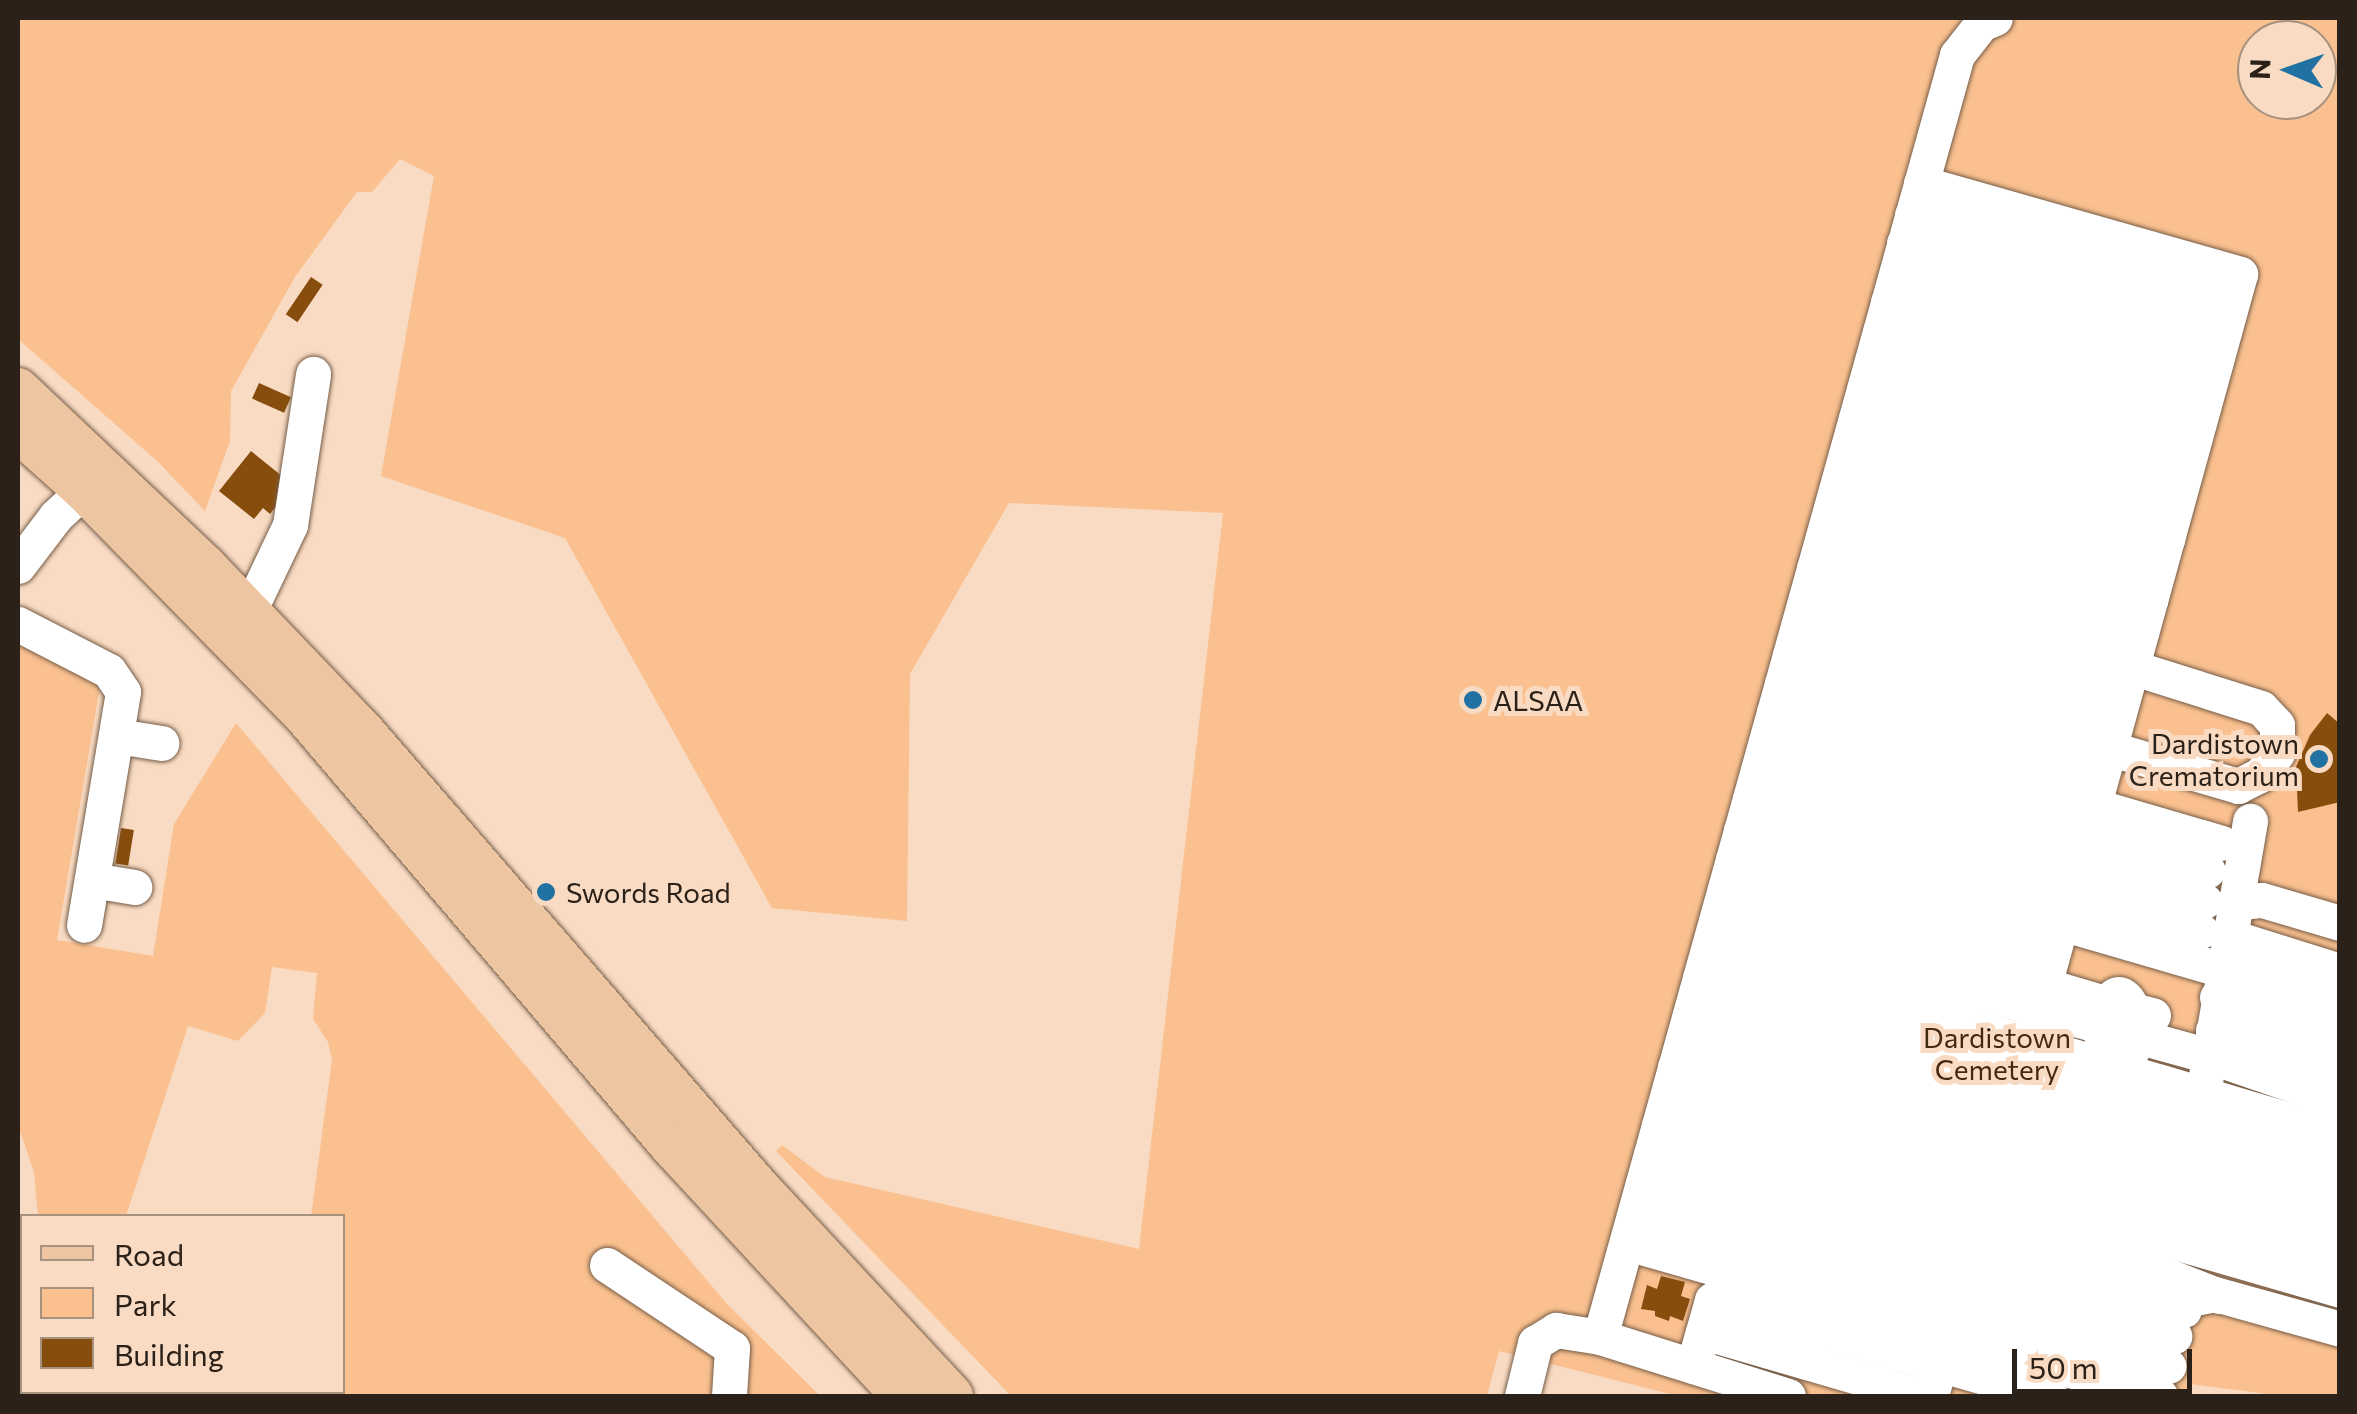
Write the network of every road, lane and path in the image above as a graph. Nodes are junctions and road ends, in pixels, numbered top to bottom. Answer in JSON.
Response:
{"nodes":[{"id":1,"x":1995,"y":18,"type":"edge"},
{"id":2,"x":313,"y":374,"type":"dead end"},
{"id":3,"x":18,"y":389,"type":"edge"},
{"id":4,"x":18,"y":431,"type":"edge"},
{"id":5,"x":84,"y":490,"type":"junction"},
{"id":6,"x":18,"y":566,"type":"edge"},
{"id":7,"x":249,"y":612,"type":"junction"},
{"id":8,"x":18,"y":624,"type":"edge"},
{"id":9,"x":1774,"y":713,"type":"junction"},
{"id":10,"x":117,"y":736,"type":"junction"},
{"id":11,"x":161,"y":743,"type":"dead end"},
{"id":12,"x":2250,"y":820,"type":"dead end"},
{"id":13,"x":2078,"y":861,"type":"edge"},
{"id":14,"x":92,"y":880,"type":"junction"},
{"id":15,"x":134,"y":887,"type":"dead end"},
{"id":16,"x":2340,"y":923,"type":"edge"},
{"id":17,"x":84,"y":924,"type":"dead end"},
{"id":18,"x":2216,"y":944,"type":"junction"},
{"id":19,"x":2340,"y":970,"type":"edge"},
{"id":20,"x":2340,"y":1004,"type":"edge"},
{"id":21,"x":2340,"y":1034,"type":"edge"},
{"id":22,"x":2340,"y":1066,"type":"edge"},
{"id":23,"x":2340,"y":1101,"type":"edge"},
{"id":24,"x":2340,"y":1135,"type":"edge"},
{"id":25,"x":2340,"y":1166,"type":"edge"},
{"id":26,"x":2194,"y":1170,"type":"junction"},
{"id":27,"x":2340,"y":1198,"type":"edge"},
{"id":28,"x":2340,"y":1228,"type":"edge"},
{"id":29,"x":2340,"y":1260,"type":"edge"},
{"id":30,"x":607,"y":1265,"type":"dead end"},
{"id":31,"x":2340,"y":1290,"type":"edge"},
{"id":32,"x":2340,"y":1329,"type":"edge"},
{"id":33,"x":1600,"y":1338,"type":"junction"},
{"id":34,"x":2173,"y":1348,"type":"edge"},
{"id":35,"x":1693,"y":1366,"type":"junction"},
{"id":36,"x":729,"y":1396,"type":"edge"},
{"id":37,"x":903,"y":1396,"type":"edge"},
{"id":38,"x":952,"y":1396,"type":"edge"},
{"id":39,"x":1522,"y":1396,"type":"edge"},
{"id":40,"x":1788,"y":1396,"type":"edge"},
{"id":41,"x":2051,"y":1396,"type":"edge"}],
"edges":[{"from":1,"to":9,"type":"lane"},
{"from":2,"to":7,"type":"lane"},
{"from":3,"to":7,"type":"main road"},
{"from":4,"to":5,"type":"main road"},
{"from":5,"to":6,"type":"lane"},
{"from":5,"to":37,"type":"main road"},
{"from":7,"to":38,"type":"main road"},
{"from":8,"to":10,"type":"lane"},
{"from":9,"to":13,"type":"lane"},
{"from":9,"to":13,"type":"lane"},
{"from":9,"to":13,"type":"lane"},
{"from":9,"to":13,"type":"lane"},
{"from":9,"to":13,"type":"lane"},
{"from":9,"to":13,"type":"lane"},
{"from":9,"to":13,"type":"lane"},
{"from":9,"to":13,"type":"lane"},
{"from":9,"to":13,"type":"lane"},
{"from":9,"to":13,"type":"lane"},
{"from":9,"to":13,"type":"lane"},
{"from":9,"to":13,"type":"lane"},
{"from":9,"to":13,"type":"lane"},
{"from":9,"to":13,"type":"lane"},
{"from":9,"to":13,"type":"lane"},
{"from":9,"to":13,"type":"lane"},
{"from":9,"to":13,"type":"lane"},
{"from":9,"to":13,"type":"lane"},
{"from":9,"to":13,"type":"lane"},
{"from":9,"to":33,"type":"lane"},
{"from":10,"to":11,"type":"lane"},
{"from":10,"to":14,"type":"lane"},
{"from":12,"to":18,"type":"lane"},
{"from":13,"to":18,"type":"lane"},
{"from":13,"to":18,"type":"lane"},
{"from":13,"to":18,"type":"lane"},
{"from":13,"to":18,"type":"lane"},
{"from":13,"to":26,"type":"lane"},
{"from":13,"to":26,"type":"lane"},
{"from":13,"to":26,"type":"lane"},
{"from":13,"to":34,"type":"lane"},
{"from":13,"to":34,"type":"lane"},
{"from":13,"to":35,"type":"lane"},
{"from":13,"to":41,"type":"lane"},
{"from":14,"to":15,"type":"lane"},
{"from":14,"to":17,"type":"lane"},
{"from":16,"to":18,"type":"lane"},
{"from":18,"to":19,"type":"lane"},
{"from":18,"to":20,"type":"lane"},
{"from":18,"to":21,"type":"lane"},
{"from":18,"to":22,"type":"lane"},
{"from":18,"to":23,"type":"lane"},
{"from":18,"to":26,"type":"lane"},
{"from":24,"to":26,"type":"lane"},
{"from":25,"to":26,"type":"lane"},
{"from":26,"to":27,"type":"lane"},
{"from":26,"to":28,"type":"lane"},
{"from":26,"to":29,"type":"lane"},
{"from":26,"to":31,"type":"lane"},
{"from":26,"to":34,"type":"lane"},
{"from":30,"to":36,"type":"lane"},
{"from":32,"to":34,"type":"lane"},
{"from":33,"to":35,"type":"lane"},
{"from":33,"to":39,"type":"lane"},
{"from":35,"to":40,"type":"lane"}]}
